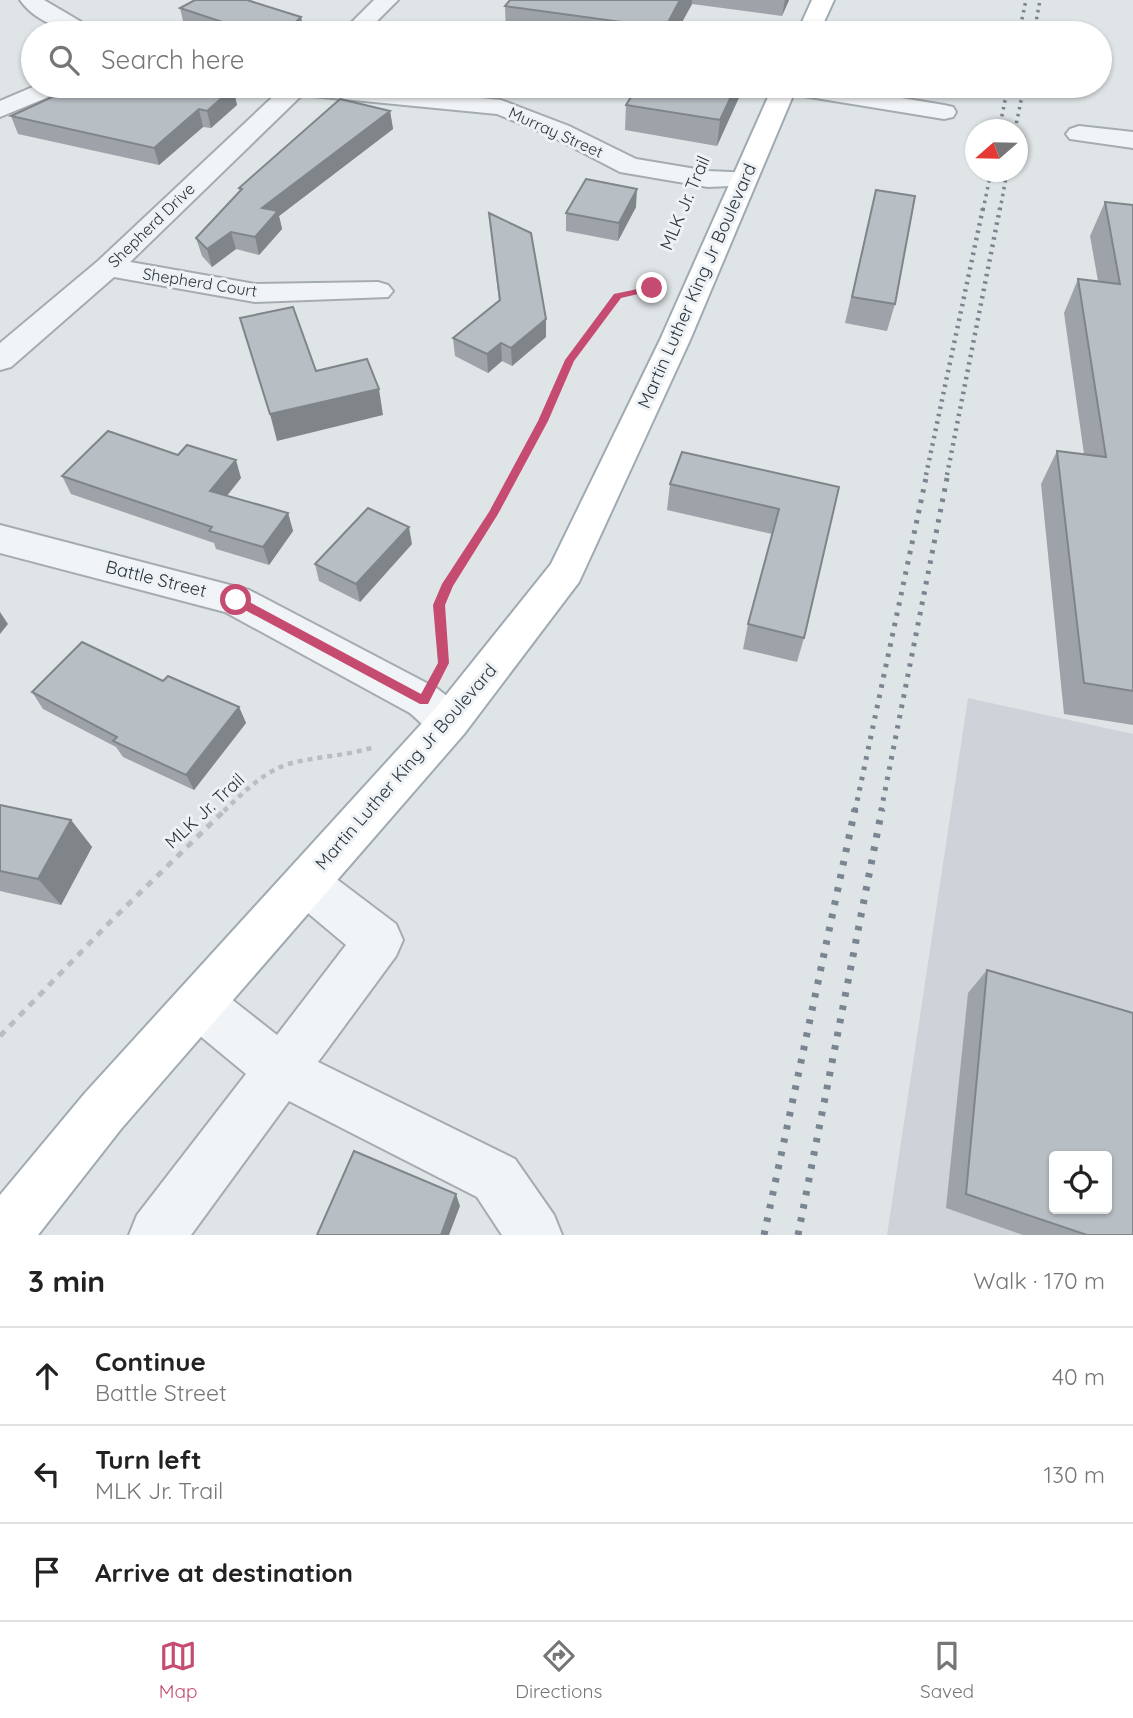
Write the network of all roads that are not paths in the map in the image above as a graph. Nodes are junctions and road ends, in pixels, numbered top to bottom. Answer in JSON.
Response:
{"nodes":[{"id":1,"x":31,"y":0,"type":"edge"},
{"id":2,"x":387,"y":0,"type":"edge"},
{"id":3,"x":823,"y":0,"type":"edge"},
{"id":4,"x":64,"y":21,"type":"edge"},
{"id":5,"x":365,"y":21,"type":"edge"},
{"id":6,"x":813,"y":21,"type":"edge"},
{"id":7,"x":28,"y":98,"type":"edge"},
{"id":8,"x":280,"y":98,"type":"edge"},
{"id":9,"x":411,"y":98,"type":"edge"},
{"id":10,"x":780,"y":98,"type":"edge"},
{"id":11,"x":858,"y":98,"type":"edge"},
{"id":12,"x":0,"y":110,"type":"edge"},
{"id":13,"x":944,"y":112,"type":"dead end"},
{"id":14,"x":1079,"y":134,"type":"dead end"},
{"id":15,"x":1133,"y":140,"type":"edge"},
{"id":16,"x":744,"y":180,"type":"junction"},
{"id":17,"x":108,"y":267,"type":"junction"},
{"id":18,"x":378,"y":292,"type":"dead end"},
{"id":19,"x":0,"y":360,"type":"edge"},
{"id":20,"x":0,"y":540,"type":"edge"},
{"id":21,"x":436,"y":711,"type":"junction"},
{"id":22,"x":306,"y":883,"type":"junction"},
{"id":23,"x":199,"y":1004,"type":"junction"},
{"id":24,"x":281,"y":1070,"type":"junction"},
{"id":25,"x":16,"y":1230,"type":"edge"},
{"id":26,"x":157,"y":1235,"type":"edge"},
{"id":27,"x":534,"y":1235,"type":"edge"}],
"edges":[{"from":1,"to":4,"type":"street"},
{"from":2,"to":5,"type":"street"},
{"from":3,"to":6,"type":"main road"},
{"from":7,"to":12,"type":"street"},
{"from":8,"to":17,"type":"street","name":"Shepherd Drive"},
{"from":9,"to":16,"type":"street","name":"Murray Street"},
{"from":10,"to":16,"type":"main road","name":"Martin Luther King Jr Boulevard"},
{"from":11,"to":13,"type":"street"},
{"from":14,"to":15,"type":"street"},
{"from":16,"to":21,"type":"main road","name":"Martin Luther King Jr Boulevard"},
{"from":17,"to":18,"type":"street","name":"Shepherd Court"},
{"from":17,"to":19,"type":"street","name":"Shepherd Drive"},
{"from":20,"to":21,"type":"street","name":"Battle Street"},
{"from":21,"to":22,"type":"main road","name":"Martin Luther King Jr Boulevard"},
{"from":22,"to":23,"type":"main road","name":"Martin Luther King Jr Boulevard"},
{"from":22,"to":24,"type":"street"},
{"from":23,"to":24,"type":"street"},
{"from":23,"to":25,"type":"main road","name":"Martin Luther King Jr Boulevard"},
{"from":24,"to":26,"type":"street"},
{"from":24,"to":27,"type":"street"}]}
